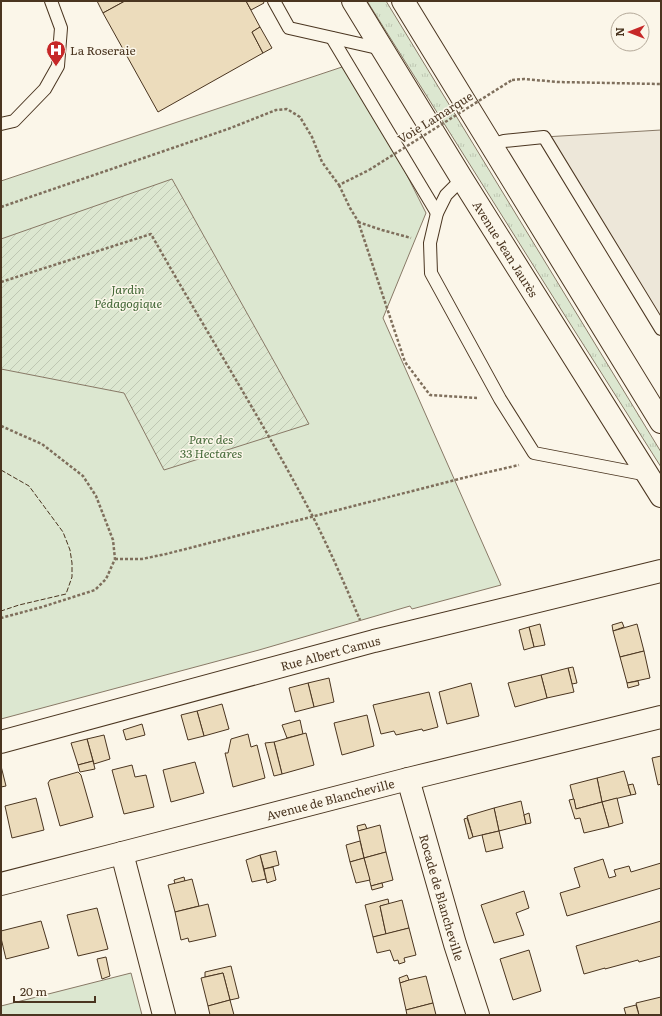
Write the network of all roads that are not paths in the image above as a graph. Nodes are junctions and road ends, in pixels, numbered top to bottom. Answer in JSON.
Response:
{"nodes":[{"id":1,"x":51,"y":1,"type":"edge"},
{"id":2,"x":274,"y":1,"type":"edge"},
{"id":3,"x":353,"y":1,"type":"edge"},
{"id":4,"x":403,"y":1,"type":"edge"},
{"id":5,"x":332,"y":38,"type":"junction"},
{"id":6,"x":382,"y":49,"type":"junction"},
{"id":7,"x":1,"y":124,"type":"edge"},
{"id":8,"x":491,"y":145,"type":"junction"},
{"id":9,"x":462,"y":179,"type":"junction"},
{"id":10,"x":437,"y":213,"type":"junction"},
{"id":11,"x":661,"y":329,"type":"edge"},
{"id":12,"x":661,"y":422,"type":"edge"},
{"id":13,"x":648,"y":475,"type":"junction"},
{"id":14,"x":661,"y":496,"type":"edge"},
{"id":15,"x":661,"y":571,"type":"edge"},
{"id":16,"x":661,"y":717,"type":"edge"},
{"id":17,"x":1,"y":742,"type":"edge"},
{"id":18,"x":408,"y":779,"type":"junction"},
{"id":19,"x":122,"y":853,"type":"junction"},
{"id":20,"x":1,"y":884,"type":"edge"},
{"id":21,"x":164,"y":1015,"type":"edge"},
{"id":22,"x":478,"y":1015,"type":"edge"}],
"edges":[{"from":1,"to":7,"type":"lane"},
{"from":2,"to":5,"type":"lane"},
{"from":3,"to":6,"type":"street","name":"Avenue Jean Jaurès"},
{"from":4,"to":8,"type":"street"},
{"from":5,"to":6,"type":"lane"},
{"from":5,"to":10,"type":"lane"},
{"from":6,"to":9,"type":"street","name":"Avenue Jean Jaurès"},
{"from":8,"to":11,"type":"lane"},
{"from":8,"to":12,"type":"street"},
{"from":9,"to":10,"type":"lane"},
{"from":9,"to":13,"type":"street","name":"Avenue Jean Jaurès"},
{"from":10,"to":13,"type":"lane"},
{"from":13,"to":14,"type":"street","name":"Avenue Jean Jaurès"},
{"from":15,"to":17,"type":"street","name":"Rue Albert Camus"},
{"from":16,"to":18,"type":"street","name":"Avenue de Blancheville"},
{"from":18,"to":19,"type":"street","name":"Avenue de Blancheville"},
{"from":18,"to":22,"type":"street","name":"Rocade de Blancheville"},
{"from":19,"to":20,"type":"street","name":"Avenue de Blancheville"},
{"from":19,"to":21,"type":"street"}]}
